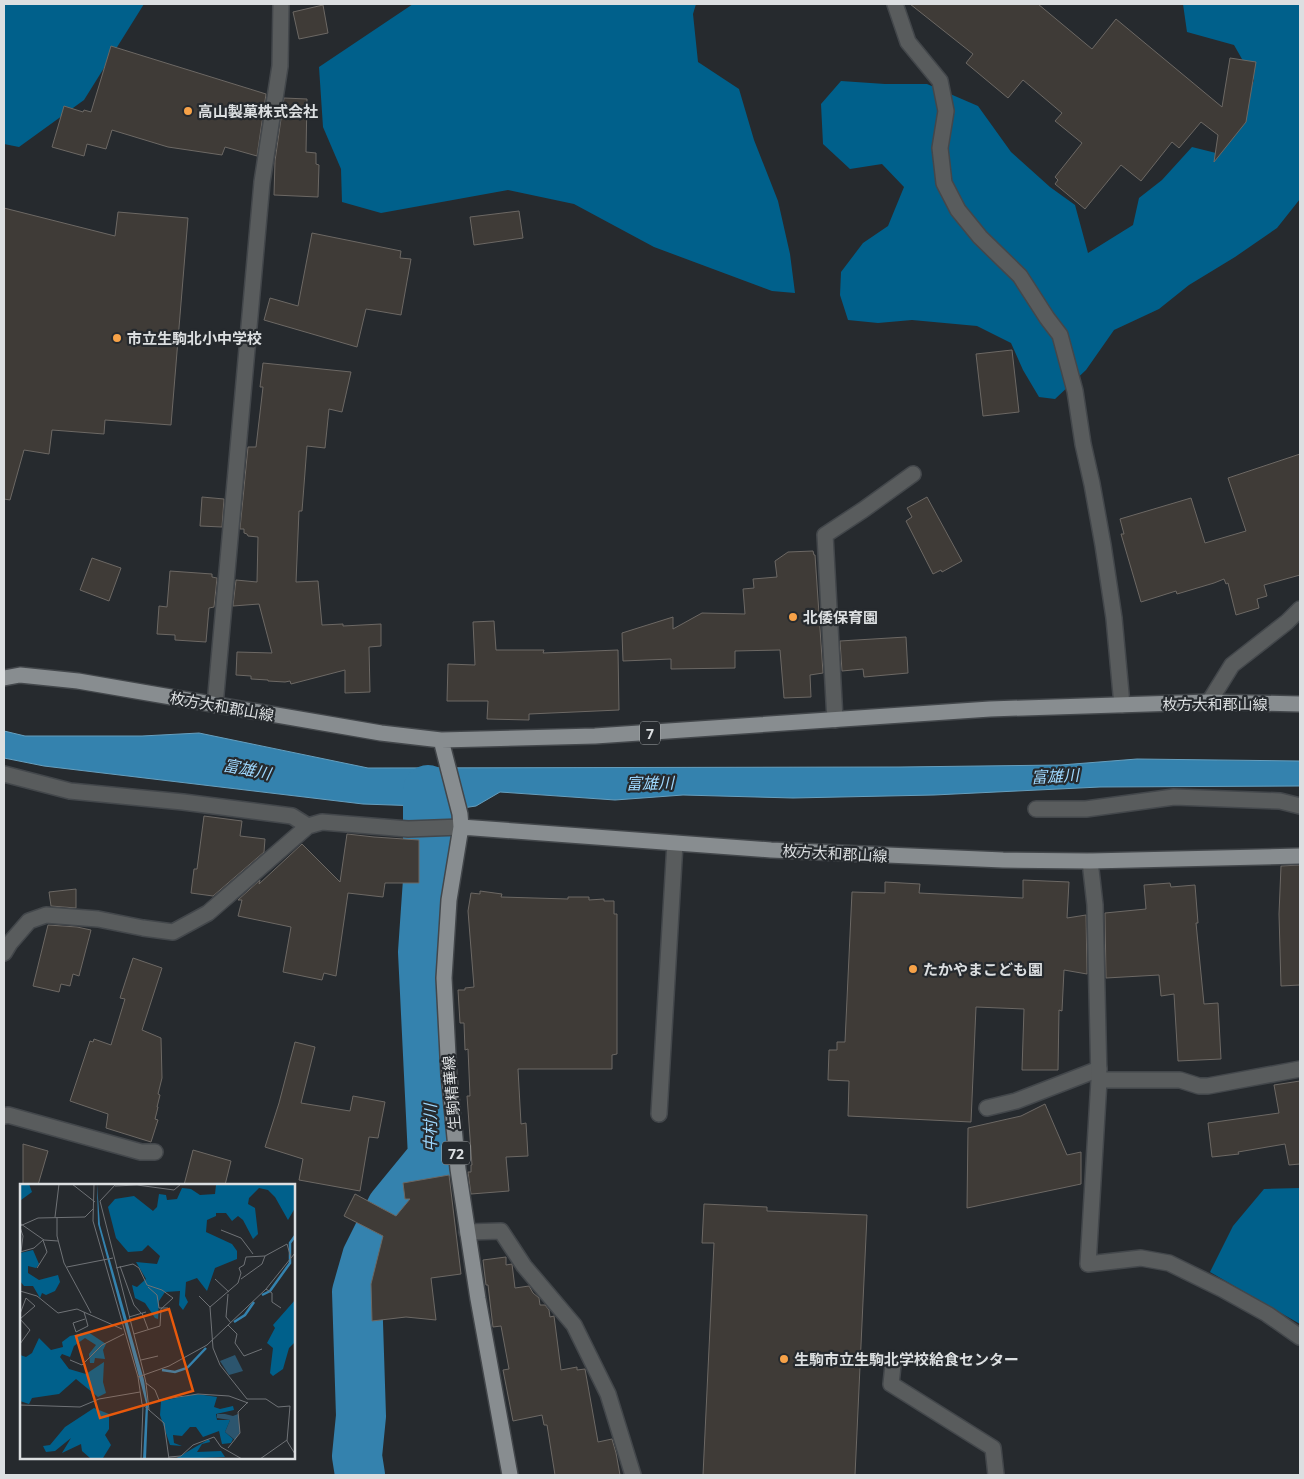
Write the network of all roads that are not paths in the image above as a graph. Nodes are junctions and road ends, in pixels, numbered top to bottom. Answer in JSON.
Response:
{"nodes":[{"id":1,"x":281,"y":4,"type":"edge"},
{"id":2,"x":895,"y":4,"type":"edge"},
{"id":3,"x":913,"y":474,"type":"dead end"},
{"id":4,"x":1300,"y":609,"type":"edge"},
{"id":5,"x":4,"y":678,"type":"edge"},
{"id":6,"x":1208,"y":702,"type":"junction"},
{"id":7,"x":1300,"y":704,"type":"edge"},
{"id":8,"x":215,"y":705,"type":"junction"},
{"id":9,"x":1122,"y":705,"type":"junction"},
{"id":10,"x":835,"y":720,"type":"junction"},
{"id":11,"x":441,"y":740,"type":"junction"},
{"id":12,"x":4,"y":774,"type":"edge"},
{"id":13,"x":1300,"y":806,"type":"edge"},
{"id":14,"x":1036,"y":809,"type":"dead end"},
{"id":15,"x":460,"y":821,"type":"junction"},
{"id":16,"x":308,"y":826,"type":"junction"},
{"id":17,"x":675,"y":843,"type":"junction"},
{"id":18,"x":1300,"y":856,"type":"edge"},
{"id":19,"x":1090,"y":861,"type":"junction"},
{"id":20,"x":4,"y":953,"type":"edge"},
{"id":21,"x":1300,"y":1069,"type":"edge"},
{"id":22,"x":1099,"y":1075,"type":"junction"},
{"id":23,"x":987,"y":1108,"type":"dead end"},
{"id":24,"x":659,"y":1114,"type":"dead end"},
{"id":25,"x":4,"y":1116,"type":"edge"},
{"id":26,"x":155,"y":1152,"type":"dead end"},
{"id":27,"x":467,"y":1232,"type":"junction"},
{"id":28,"x":1300,"y":1336,"type":"edge"},
{"id":29,"x":893,"y":1365,"type":"dead end"},
{"id":30,"x":510,"y":1475,"type":"edge"},
{"id":31,"x":633,"y":1475,"type":"edge"},
{"id":32,"x":996,"y":1475,"type":"edge"}],
"edges":[{"from":1,"to":8,"type":"street"},
{"from":2,"to":9,"type":"street"},
{"from":3,"to":10,"type":"street"},
{"from":4,"to":6,"type":"street"},
{"from":5,"to":8,"type":"main road","name":"枚方大和郡山線","number":"7"},
{"from":6,"to":7,"type":"main road","name":"枚方大和郡山線","number":"7"},
{"from":6,"to":9,"type":"main road","name":"枚方大和郡山線","number":"7"},
{"from":8,"to":11,"type":"main road","name":"枚方大和郡山線","number":"7"},
{"from":9,"to":10,"type":"main road","name":"枚方大和郡山線","number":"7"},
{"from":10,"to":11,"type":"main road","name":"枚方大和郡山線","number":"7"},
{"from":11,"to":15,"type":"main road"},
{"from":12,"to":16,"type":"street"},
{"from":13,"to":14,"type":"street"},
{"from":15,"to":16,"type":"street"},
{"from":15,"to":17,"type":"main road","name":"枚方大和郡山線"},
{"from":15,"to":27,"type":"main road","name":"生駒精華線","number":"72"},
{"from":16,"to":20,"type":"street"},
{"from":17,"to":19,"type":"main road","name":"枚方大和郡山線"},
{"from":17,"to":24,"type":"street"},
{"from":18,"to":19,"type":"main road","name":"枚方大和郡山線"},
{"from":19,"to":22,"type":"street"},
{"from":21,"to":22,"type":"street"},
{"from":22,"to":23,"type":"street"},
{"from":22,"to":28,"type":"street"},
{"from":25,"to":26,"type":"street"},
{"from":27,"to":30,"type":"main road","name":"生駒精華線","number":"72"},
{"from":27,"to":31,"type":"street"},
{"from":29,"to":32,"type":"street"}]}
